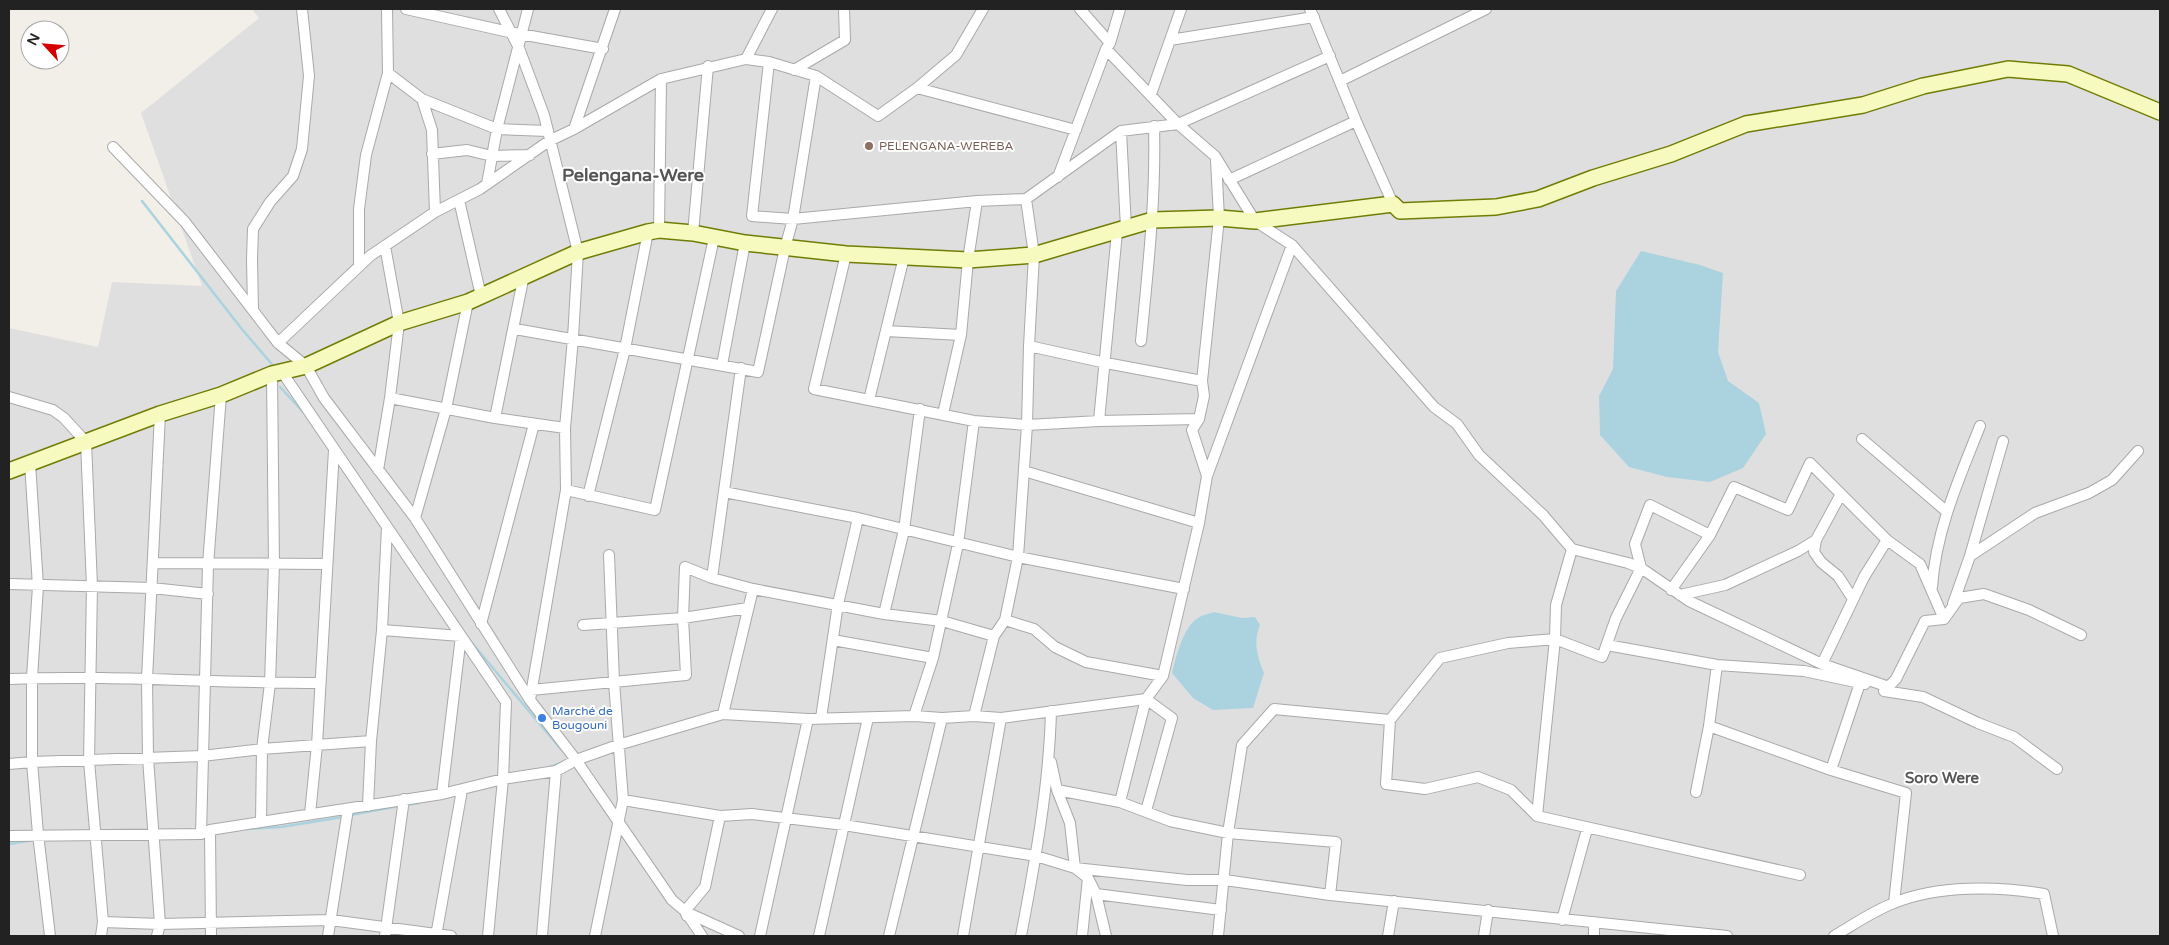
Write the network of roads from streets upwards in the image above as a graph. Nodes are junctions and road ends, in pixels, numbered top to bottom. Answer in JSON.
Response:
{"nodes":[{"id":1,"x":302,"y":9,"type":"edge"},
{"id":2,"x":387,"y":9,"type":"edge"},
{"id":3,"x":406,"y":9,"type":"edge"},
{"id":4,"x":499,"y":9,"type":"edge"},
{"id":5,"x":528,"y":9,"type":"edge"},
{"id":6,"x":615,"y":9,"type":"edge"},
{"id":7,"x":772,"y":9,"type":"edge"},
{"id":8,"x":844,"y":9,"type":"edge"},
{"id":9,"x":983,"y":9,"type":"edge"},
{"id":10,"x":1080,"y":9,"type":"edge"},
{"id":11,"x":1120,"y":9,"type":"edge"},
{"id":12,"x":1181,"y":9,"type":"edge"},
{"id":13,"x":1486,"y":9,"type":"edge"},
{"id":14,"x":1312,"y":13,"type":"edge"},
{"id":15,"x":509,"y":32,"type":"junction"},
{"id":16,"x":522,"y":34,"type":"junction"},
{"id":17,"x":1170,"y":40,"type":"junction"},
{"id":18,"x":1108,"y":46,"type":"junction"},
{"id":19,"x":519,"y":48,"type":"junction"},
{"id":20,"x":603,"y":49,"type":"junction"},
{"id":21,"x":1330,"y":56,"type":"junction"},
{"id":22,"x":746,"y":58,"type":"junction"},
{"id":23,"x":768,"y":62,"type":"junction"},
{"id":24,"x":708,"y":66,"type":"junction"},
{"id":25,"x":794,"y":70,"type":"junction"},
{"id":26,"x":388,"y":73,"type":"junction"},
{"id":27,"x":816,"y":76,"type":"junction"},
{"id":28,"x":661,"y":79,"type":"junction"},
{"id":29,"x":1340,"y":80,"type":"junction"},
{"id":30,"x":917,"y":88,"type":"junction"},
{"id":31,"x":1151,"y":94,"type":"junction"},
{"id":32,"x":422,"y":99,"type":"junction"},
{"id":33,"x":2160,"y":112,"type":"edge"},
{"id":34,"x":1356,"y":121,"type":"junction"},
{"id":35,"x":1178,"y":124,"type":"junction"},
{"id":36,"x":1154,"y":126,"type":"junction"},
{"id":37,"x":497,"y":129,"type":"junction"},
{"id":38,"x":574,"y":129,"type":"junction"},
{"id":39,"x":1076,"y":130,"type":"junction"},
{"id":40,"x":1121,"y":131,"type":"junction"},
{"id":41,"x":548,"y":136,"type":"junction"},
{"id":42,"x":113,"y":147,"type":"dead end"},
{"id":43,"x":432,"y":154,"type":"junction"},
{"id":44,"x":531,"y":155,"type":"junction"},
{"id":45,"x":492,"y":156,"type":"junction"},
{"id":46,"x":1215,"y":156,"type":"junction"},
{"id":47,"x":1058,"y":177,"type":"junction"},
{"id":48,"x":1229,"y":180,"type":"junction"},
{"id":49,"x":487,"y":184,"type":"junction"},
{"id":50,"x":1026,"y":199,"type":"junction"},
{"id":51,"x":459,"y":200,"type":"junction"},
{"id":52,"x":977,"y":202,"type":"junction"},
{"id":53,"x":1393,"y":204,"type":"junction"},
{"id":54,"x":435,"y":212,"type":"junction"},
{"id":55,"x":1219,"y":218,"type":"junction"},
{"id":56,"x":793,"y":219,"type":"junction"},
{"id":57,"x":1153,"y":220,"type":"junction"},
{"id":58,"x":1255,"y":221,"type":"junction"},
{"id":59,"x":1121,"y":230,"type":"junction"},
{"id":60,"x":653,"y":231,"type":"junction"},
{"id":61,"x":692,"y":233,"type":"junction"},
{"id":62,"x":714,"y":238,"type":"junction"},
{"id":63,"x":745,"y":243,"type":"junction"},
{"id":64,"x":1292,"y":245,"type":"junction"},
{"id":65,"x":385,"y":246,"type":"junction"},
{"id":66,"x":785,"y":248,"type":"junction"},
{"id":67,"x":578,"y":252,"type":"junction"},
{"id":68,"x":846,"y":254,"type":"junction"},
{"id":69,"x":1034,"y":255,"type":"junction"},
{"id":70,"x":904,"y":257,"type":"junction"},
{"id":71,"x":968,"y":260,"type":"junction"},
{"id":72,"x":358,"y":266,"type":"junction"},
{"id":73,"x":524,"y":275,"type":"junction"},
{"id":74,"x":475,"y":299,"type":"junction"},
{"id":75,"x":253,"y":310,"type":"junction"},
{"id":76,"x":399,"y":323,"type":"junction"},
{"id":77,"x":515,"y":329,"type":"junction"},
{"id":78,"x":886,"y":331,"type":"junction"},
{"id":79,"x":960,"y":335,"type":"junction"},
{"id":80,"x":573,"y":338,"type":"junction"},
{"id":81,"x":1140,"y":340,"type":"dead end"},
{"id":82,"x":278,"y":343,"type":"junction"},
{"id":83,"x":1029,"y":346,"type":"junction"},
{"id":84,"x":625,"y":349,"type":"junction"},
{"id":85,"x":688,"y":359,"type":"junction"},
{"id":86,"x":1106,"y":363,"type":"junction"},
{"id":87,"x":722,"y":365,"type":"junction"},
{"id":88,"x":306,"y":366,"type":"junction"},
{"id":89,"x":741,"y":368,"type":"junction"},
{"id":90,"x":277,"y":373,"type":"junction"},
{"id":91,"x":1202,"y":381,"type":"junction"},
{"id":92,"x":221,"y":395,"type":"junction"},
{"id":93,"x":9,"y":397,"type":"edge"},
{"id":94,"x":390,"y":398,"type":"junction"},
{"id":95,"x":869,"y":400,"type":"junction"},
{"id":96,"x":446,"y":409,"type":"junction"},
{"id":97,"x":920,"y":409,"type":"junction"},
{"id":98,"x":160,"y":414,"type":"junction"},
{"id":99,"x":943,"y":414,"type":"junction"},
{"id":100,"x":495,"y":418,"type":"junction"},
{"id":101,"x":1199,"y":419,"type":"junction"},
{"id":102,"x":974,"y":421,"type":"junction"},
{"id":103,"x":1099,"y":421,"type":"junction"},
{"id":104,"x":534,"y":424,"type":"junction"},
{"id":105,"x":1027,"y":425,"type":"junction"},
{"id":106,"x":1980,"y":426,"type":"dead end"},
{"id":107,"x":565,"y":428,"type":"junction"},
{"id":108,"x":1862,"y":439,"type":"dead end"},
{"id":109,"x":2003,"y":441,"type":"dead end"},
{"id":110,"x":86,"y":442,"type":"junction"},
{"id":111,"x":334,"y":450,"type":"junction"},
{"id":112,"x":2138,"y":452,"type":"dead end"},
{"id":113,"x":30,"y":463,"type":"junction"},
{"id":114,"x":378,"y":470,"type":"junction"},
{"id":115,"x":1024,"y":471,"type":"junction"},
{"id":116,"x":9,"y":472,"type":"edge"},
{"id":117,"x":1207,"y":476,"type":"junction"},
{"id":118,"x":566,"y":490,"type":"junction"},
{"id":119,"x":724,"y":492,"type":"junction"},
{"id":120,"x":1841,"y":494,"type":"junction"},
{"id":121,"x":588,"y":496,"type":"junction"},
{"id":122,"x":1946,"y":511,"type":"junction"},
{"id":123,"x":416,"y":518,"type":"junction"},
{"id":124,"x":858,"y":518,"type":"junction"},
{"id":125,"x":1199,"y":523,"type":"junction"},
{"id":126,"x":387,"y":528,"type":"junction"},
{"id":127,"x":904,"y":530,"type":"junction"},
{"id":128,"x":1710,"y":535,"type":"junction"},
{"id":129,"x":1816,"y":540,"type":"junction"},
{"id":130,"x":1887,"y":540,"type":"junction"},
{"id":131,"x":958,"y":544,"type":"junction"},
{"id":132,"x":1572,"y":549,"type":"junction"},
{"id":133,"x":609,"y":554,"type":"dead end"},
{"id":134,"x":1970,"y":556,"type":"junction"},
{"id":135,"x":1018,"y":557,"type":"junction"},
{"id":136,"x":153,"y":563,"type":"junction"},
{"id":137,"x":274,"y":564,"type":"junction"},
{"id":138,"x":327,"y":564,"type":"junction"},
{"id":139,"x":208,"y":565,"type":"junction"},
{"id":140,"x":1641,"y":568,"type":"junction"},
{"id":141,"x":712,"y":578,"type":"junction"},
{"id":142,"x":9,"y":584,"type":"edge"},
{"id":143,"x":38,"y":586,"type":"junction"},
{"id":144,"x":92,"y":586,"type":"junction"},
{"id":145,"x":152,"y":588,"type":"junction"},
{"id":146,"x":1184,"y":589,"type":"junction"},
{"id":147,"x":753,"y":590,"type":"junction"},
{"id":148,"x":1931,"y":590,"type":"junction"},
{"id":149,"x":1676,"y":593,"type":"junction"},
{"id":150,"x":208,"y":594,"type":"junction"},
{"id":151,"x":1853,"y":599,"type":"junction"},
{"id":152,"x":838,"y":604,"type":"junction"},
{"id":153,"x":1953,"y":604,"type":"junction"},
{"id":154,"x":748,"y":608,"type":"junction"},
{"id":155,"x":884,"y":614,"type":"junction"},
{"id":156,"x":684,"y":618,"type":"junction"},
{"id":157,"x":1944,"y":618,"type":"junction"},
{"id":158,"x":1005,"y":620,"type":"junction"},
{"id":159,"x":942,"y":621,"type":"junction"},
{"id":160,"x":610,"y":622,"type":"junction"},
{"id":161,"x":481,"y":624,"type":"junction"},
{"id":162,"x":583,"y":625,"type":"dead end"},
{"id":163,"x":382,"y":630,"type":"junction"},
{"id":164,"x":2081,"y":635,"type":"dead end"},
{"id":165,"x":461,"y":636,"type":"junction"},
{"id":166,"x":994,"y":636,"type":"junction"},
{"id":167,"x":1555,"y":639,"type":"junction"},
{"id":168,"x":833,"y":640,"type":"junction"},
{"id":169,"x":1602,"y":656,"type":"junction"},
{"id":170,"x":932,"y":658,"type":"junction"},
{"id":171,"x":1822,"y":664,"type":"junction"},
{"id":172,"x":1717,"y":665,"type":"junction"},
{"id":173,"x":1163,"y":676,"type":"junction"},
{"id":174,"x":32,"y":678,"type":"junction"},
{"id":175,"x":9,"y":679,"type":"edge"},
{"id":176,"x":91,"y":679,"type":"junction"},
{"id":177,"x":147,"y":679,"type":"junction"},
{"id":178,"x":206,"y":680,"type":"junction"},
{"id":179,"x":614,"y":682,"type":"junction"},
{"id":180,"x":270,"y":683,"type":"junction"},
{"id":181,"x":320,"y":683,"type":"junction"},
{"id":182,"x":1860,"y":683,"type":"junction"},
{"id":183,"x":1885,"y":688,"type":"junction"},
{"id":184,"x":530,"y":695,"type":"junction"},
{"id":185,"x":1146,"y":699,"type":"junction"},
{"id":186,"x":1051,"y":711,"type":"junction"},
{"id":187,"x":723,"y":714,"type":"junction"},
{"id":188,"x":914,"y":716,"type":"junction"},
{"id":189,"x":974,"y":716,"type":"junction"},
{"id":190,"x":822,"y":718,"type":"junction"},
{"id":191,"x":868,"y":718,"type":"junction"},
{"id":192,"x":942,"y":718,"type":"junction"},
{"id":193,"x":1001,"y":718,"type":"junction"},
{"id":194,"x":808,"y":719,"type":"junction"},
{"id":195,"x":1390,"y":720,"type":"junction"},
{"id":196,"x":1709,"y":726,"type":"junction"},
{"id":197,"x":371,"y":741,"type":"junction"},
{"id":198,"x":317,"y":745,"type":"junction"},
{"id":199,"x":618,"y":745,"type":"junction"},
{"id":200,"x":262,"y":748,"type":"junction"},
{"id":201,"x":202,"y":756,"type":"junction"},
{"id":202,"x":1050,"y":756,"type":"junction"},
{"id":203,"x":148,"y":758,"type":"junction"},
{"id":204,"x":576,"y":760,"type":"junction"},
{"id":205,"x":89,"y":761,"type":"junction"},
{"id":206,"x":32,"y":762,"type":"junction"},
{"id":207,"x":9,"y":764,"type":"edge"},
{"id":208,"x":2057,"y":769,"type":"dead end"},
{"id":209,"x":1831,"y":770,"type":"junction"},
{"id":210,"x":556,"y":771,"type":"junction"},
{"id":211,"x":503,"y":779,"type":"junction"},
{"id":212,"x":462,"y":790,"type":"junction"},
{"id":213,"x":1058,"y":790,"type":"junction"},
{"id":214,"x":1696,"y":792,"type":"dead end"},
{"id":215,"x":442,"y":794,"type":"junction"},
{"id":216,"x":404,"y":799,"type":"junction"},
{"id":217,"x":623,"y":800,"type":"junction"},
{"id":218,"x":1120,"y":802,"type":"junction"},
{"id":219,"x":368,"y":806,"type":"junction"},
{"id":220,"x":348,"y":809,"type":"junction"},
{"id":221,"x":1146,"y":811,"type":"junction"},
{"id":222,"x":310,"y":814,"type":"junction"},
{"id":223,"x":720,"y":816,"type":"junction"},
{"id":224,"x":1537,"y":816,"type":"junction"},
{"id":225,"x":786,"y":817,"type":"junction"},
{"id":226,"x":261,"y":822,"type":"junction"},
{"id":227,"x":619,"y":822,"type":"junction"},
{"id":228,"x":844,"y":825,"type":"junction"},
{"id":229,"x":1587,"y":829,"type":"junction"},
{"id":230,"x":206,"y":832,"type":"junction"},
{"id":231,"x":152,"y":833,"type":"junction"},
{"id":232,"x":1228,"y":833,"type":"junction"},
{"id":233,"x":38,"y":834,"type":"junction"},
{"id":234,"x":95,"y":834,"type":"junction"},
{"id":235,"x":9,"y":836,"type":"edge"},
{"id":236,"x":913,"y":837,"type":"junction"},
{"id":237,"x":978,"y":848,"type":"junction"},
{"id":238,"x":1036,"y":856,"type":"junction"},
{"id":239,"x":1075,"y":868,"type":"junction"},
{"id":240,"x":1800,"y":875,"type":"dead end"},
{"id":241,"x":1088,"y":878,"type":"junction"},
{"id":242,"x":1225,"y":880,"type":"junction"},
{"id":243,"x":1096,"y":894,"type":"junction"},
{"id":244,"x":1330,"y":895,"type":"junction"},
{"id":245,"x":1394,"y":901,"type":"junction"},
{"id":246,"x":1894,"y":903,"type":"junction"},
{"id":247,"x":1221,"y":910,"type":"junction"},
{"id":248,"x":1488,"y":910,"type":"junction"},
{"id":249,"x":685,"y":911,"type":"junction"},
{"id":250,"x":331,"y":920,"type":"junction"},
{"id":251,"x":1562,"y":920,"type":"junction"},
{"id":252,"x":103,"y":922,"type":"junction"},
{"id":253,"x":212,"y":922,"type":"junction"},
{"id":254,"x":1594,"y":922,"type":"junction"},
{"id":255,"x":160,"y":924,"type":"junction"},
{"id":256,"x":385,"y":931,"type":"edge"},
{"id":257,"x":437,"y":935,"type":"edge"},
{"id":258,"x":50,"y":936,"type":"edge"},
{"id":259,"x":102,"y":936,"type":"edge"},
{"id":260,"x":157,"y":936,"type":"edge"},
{"id":261,"x":211,"y":936,"type":"edge"},
{"id":262,"x":328,"y":936,"type":"edge"},
{"id":263,"x":451,"y":936,"type":"edge"},
{"id":264,"x":488,"y":936,"type":"edge"},
{"id":265,"x":542,"y":936,"type":"edge"},
{"id":266,"x":596,"y":936,"type":"edge"},
{"id":267,"x":694,"y":936,"type":"edge"},
{"id":268,"x":702,"y":936,"type":"edge"},
{"id":269,"x":739,"y":936,"type":"edge"},
{"id":270,"x":760,"y":936,"type":"edge"},
{"id":271,"x":819,"y":936,"type":"edge"},
{"id":272,"x":889,"y":936,"type":"edge"},
{"id":273,"x":963,"y":936,"type":"edge"},
{"id":274,"x":1021,"y":936,"type":"edge"},
{"id":275,"x":1082,"y":936,"type":"edge"},
{"id":276,"x":1106,"y":936,"type":"edge"},
{"id":277,"x":1218,"y":936,"type":"edge"},
{"id":278,"x":1388,"y":936,"type":"edge"},
{"id":279,"x":1484,"y":936,"type":"edge"},
{"id":280,"x":1594,"y":936,"type":"edge"},
{"id":281,"x":1727,"y":936,"type":"edge"},
{"id":282,"x":1834,"y":936,"type":"edge"},
{"id":283,"x":2052,"y":936,"type":"edge"}],
"edges":[{"from":1,"to":75,"type":"street"},
{"from":2,"to":26,"type":"street"},
{"from":3,"to":15,"type":"street"},
{"from":4,"to":15,"type":"street"},
{"from":5,"to":16,"type":"street"},
{"from":6,"to":20,"type":"street"},
{"from":7,"to":22,"type":"street"},
{"from":8,"to":25,"type":"street"},
{"from":9,"to":30,"type":"street"},
{"from":10,"to":18,"type":"street"},
{"from":11,"to":18,"type":"street"},
{"from":12,"to":17,"type":"street"},
{"from":13,"to":29,"type":"street"},
{"from":14,"to":17,"type":"street"},
{"from":14,"to":21,"type":"street"},
{"from":15,"to":16,"type":"street"},
{"from":15,"to":19,"type":"street"},
{"from":16,"to":19,"type":"street"},
{"from":16,"to":20,"type":"street"},
{"from":17,"to":31,"type":"street"},
{"from":18,"to":31,"type":"street"},
{"from":18,"to":39,"type":"street"},
{"from":19,"to":37,"type":"street"},
{"from":19,"to":41,"type":"street"},
{"from":20,"to":38,"type":"street"},
{"from":21,"to":29,"type":"street"},
{"from":21,"to":35,"type":"street"},
{"from":22,"to":23,"type":"street"},
{"from":22,"to":24,"type":"street"},
{"from":23,"to":25,"type":"street"},
{"from":23,"to":56,"type":"street"},
{"from":24,"to":28,"type":"street"},
{"from":24,"to":61,"type":"street"},
{"from":25,"to":27,"type":"street"},
{"from":26,"to":32,"type":"street"},
{"from":26,"to":72,"type":"street"},
{"from":27,"to":30,"type":"street"},
{"from":27,"to":56,"type":"street"},
{"from":28,"to":38,"type":"street"},
{"from":28,"to":60,"type":"street"},
{"from":29,"to":34,"type":"street"},
{"from":30,"to":39,"type":"street"},
{"from":31,"to":35,"type":"street"},
{"from":32,"to":37,"type":"street"},
{"from":32,"to":43,"type":"street"},
{"from":33,"to":53,"type":"street"},
{"from":34,"to":48,"type":"street"},
{"from":34,"to":53,"type":"street"},
{"from":35,"to":36,"type":"street"},
{"from":35,"to":46,"type":"street"},
{"from":36,"to":40,"type":"street"},
{"from":36,"to":57,"type":"street"},
{"from":37,"to":41,"type":"street"},
{"from":37,"to":45,"type":"street"},
{"from":38,"to":41,"type":"street"},
{"from":39,"to":47,"type":"street"},
{"from":40,"to":47,"type":"street"},
{"from":40,"to":59,"type":"street"},
{"from":41,"to":44,"type":"street"},
{"from":41,"to":67,"type":"street"},
{"from":42,"to":75,"type":"street"},
{"from":43,"to":45,"type":"street"},
{"from":43,"to":54,"type":"street"},
{"from":44,"to":45,"type":"street"},
{"from":44,"to":49,"type":"street"},
{"from":45,"to":49,"type":"street"},
{"from":46,"to":48,"type":"street"},
{"from":46,"to":55,"type":"street"},
{"from":47,"to":50,"type":"street"},
{"from":48,"to":58,"type":"street"},
{"from":49,"to":51,"type":"street"},
{"from":50,"to":52,"type":"street"},
{"from":50,"to":69,"type":"street"},
{"from":51,"to":54,"type":"street"},
{"from":51,"to":74,"type":"street"},
{"from":52,"to":56,"type":"street"},
{"from":52,"to":71,"type":"street"},
{"from":53,"to":58,"type":"street"},
{"from":54,"to":65,"type":"street"},
{"from":55,"to":57,"type":"street"},
{"from":55,"to":58,"type":"street"},
{"from":55,"to":91,"type":"street"},
{"from":56,"to":66,"type":"street"},
{"from":57,"to":59,"type":"street"},
{"from":57,"to":81,"type":"street"},
{"from":58,"to":64,"type":"street"},
{"from":59,"to":69,"type":"street"},
{"from":59,"to":86,"type":"street"},
{"from":60,"to":61,"type":"street"},
{"from":60,"to":67,"type":"street"},
{"from":60,"to":84,"type":"street"},
{"from":61,"to":62,"type":"street"},
{"from":62,"to":63,"type":"street"},
{"from":62,"to":85,"type":"street"},
{"from":63,"to":66,"type":"street"},
{"from":63,"to":87,"type":"street"},
{"from":64,"to":117,"type":"street"},
{"from":64,"to":132,"type":"street"},
{"from":65,"to":72,"type":"street"},
{"from":65,"to":76,"type":"street"},
{"from":66,"to":68,"type":"street"},
{"from":66,"to":89,"type":"street"},
{"from":67,"to":73,"type":"street"},
{"from":67,"to":80,"type":"street"},
{"from":68,"to":70,"type":"street"},
{"from":68,"to":95,"type":"street"},
{"from":69,"to":71,"type":"street"},
{"from":69,"to":83,"type":"street"},
{"from":70,"to":71,"type":"street"},
{"from":70,"to":78,"type":"street"},
{"from":71,"to":79,"type":"street"},
{"from":72,"to":82,"type":"street"},
{"from":73,"to":74,"type":"street"},
{"from":73,"to":77,"type":"street"},
{"from":74,"to":76,"type":"street"},
{"from":74,"to":96,"type":"street"},
{"from":75,"to":82,"type":"street"},
{"from":76,"to":88,"type":"street"},
{"from":76,"to":94,"type":"street"},
{"from":77,"to":80,"type":"street"},
{"from":77,"to":100,"type":"street"},
{"from":78,"to":79,"type":"street"},
{"from":78,"to":95,"type":"street"},
{"from":79,"to":99,"type":"street"},
{"from":80,"to":84,"type":"street"},
{"from":80,"to":107,"type":"street"},
{"from":82,"to":88,"type":"street"},
{"from":83,"to":86,"type":"street"},
{"from":83,"to":105,"type":"street"},
{"from":84,"to":85,"type":"street"},
{"from":84,"to":121,"type":"street"},
{"from":85,"to":87,"type":"street"},
{"from":85,"to":121,"type":"street"},
{"from":86,"to":91,"type":"street"},
{"from":86,"to":103,"type":"street"},
{"from":87,"to":89,"type":"street"},
{"from":88,"to":90,"type":"street"},
{"from":88,"to":114,"type":"street"},
{"from":89,"to":119,"type":"street"},
{"from":90,"to":92,"type":"street"},
{"from":90,"to":111,"type":"street"},
{"from":90,"to":137,"type":"street"},
{"from":91,"to":101,"type":"street"},
{"from":92,"to":98,"type":"street"},
{"from":92,"to":139,"type":"street"},
{"from":93,"to":110,"type":"street"},
{"from":94,"to":96,"type":"street"},
{"from":94,"to":114,"type":"street"},
{"from":95,"to":97,"type":"street"},
{"from":96,"to":100,"type":"street"},
{"from":96,"to":123,"type":"street"},
{"from":97,"to":99,"type":"street"},
{"from":97,"to":127,"type":"street"},
{"from":98,"to":110,"type":"street"},
{"from":98,"to":136,"type":"street"},
{"from":99,"to":102,"type":"street"},
{"from":100,"to":104,"type":"street"},
{"from":101,"to":103,"type":"street"},
{"from":101,"to":117,"type":"street"},
{"from":102,"to":105,"type":"street"},
{"from":102,"to":131,"type":"street"},
{"from":103,"to":105,"type":"street"},
{"from":104,"to":107,"type":"street"},
{"from":104,"to":161,"type":"street"},
{"from":105,"to":115,"type":"street"},
{"from":106,"to":122,"type":"street"},
{"from":107,"to":118,"type":"street"},
{"from":108,"to":122,"type":"street"},
{"from":109,"to":134,"type":"street"},
{"from":110,"to":113,"type":"street"},
{"from":110,"to":144,"type":"street"},
{"from":111,"to":126,"type":"street"},
{"from":111,"to":138,"type":"street"},
{"from":112,"to":134,"type":"street"},
{"from":113,"to":116,"type":"street"},
{"from":113,"to":143,"type":"street"},
{"from":114,"to":123,"type":"street"},
{"from":115,"to":125,"type":"street"},
{"from":115,"to":135,"type":"street"},
{"from":117,"to":125,"type":"street"},
{"from":118,"to":121,"type":"street"},
{"from":118,"to":184,"type":"street"},
{"from":119,"to":124,"type":"street"},
{"from":119,"to":141,"type":"street"},
{"from":120,"to":128,"type":"street"},
{"from":120,"to":129,"type":"street"},
{"from":120,"to":130,"type":"street"},
{"from":122,"to":148,"type":"street"},
{"from":123,"to":161,"type":"street"},
{"from":124,"to":127,"type":"street"},
{"from":124,"to":152,"type":"street"},
{"from":125,"to":146,"type":"street"},
{"from":126,"to":163,"type":"street"},
{"from":126,"to":165,"type":"street"},
{"from":127,"to":131,"type":"street"},
{"from":127,"to":155,"type":"street"},
{"from":128,"to":140,"type":"street"},
{"from":128,"to":149,"type":"street"},
{"from":129,"to":149,"type":"street"},
{"from":129,"to":151,"type":"street"},
{"from":130,"to":148,"type":"street"},
{"from":130,"to":151,"type":"street"},
{"from":131,"to":135,"type":"street"},
{"from":131,"to":159,"type":"street"},
{"from":132,"to":140,"type":"street"},
{"from":132,"to":167,"type":"street"},
{"from":133,"to":160,"type":"street"},
{"from":134,"to":153,"type":"street"},
{"from":135,"to":146,"type":"street"},
{"from":135,"to":158,"type":"street"},
{"from":136,"to":139,"type":"street"},
{"from":136,"to":145,"type":"street"},
{"from":137,"to":138,"type":"street"},
{"from":137,"to":139,"type":"street"},
{"from":137,"to":180,"type":"street"},
{"from":138,"to":181,"type":"street"},
{"from":139,"to":150,"type":"street"},
{"from":140,"to":149,"type":"street"},
{"from":140,"to":169,"type":"street"},
{"from":141,"to":147,"type":"street"},
{"from":141,"to":156,"type":"street"},
{"from":142,"to":143,"type":"street"},
{"from":143,"to":144,"type":"street"},
{"from":143,"to":174,"type":"street"},
{"from":144,"to":145,"type":"street"},
{"from":144,"to":176,"type":"street"},
{"from":145,"to":150,"type":"street"},
{"from":145,"to":177,"type":"street"},
{"from":146,"to":173,"type":"street"},
{"from":147,"to":152,"type":"street"},
{"from":147,"to":154,"type":"street"},
{"from":148,"to":157,"type":"street"},
{"from":149,"to":171,"type":"street"},
{"from":150,"to":178,"type":"street"},
{"from":151,"to":171,"type":"street"},
{"from":152,"to":155,"type":"street"},
{"from":152,"to":168,"type":"street"},
{"from":153,"to":157,"type":"street"},
{"from":153,"to":164,"type":"street"},
{"from":154,"to":156,"type":"street"},
{"from":154,"to":187,"type":"street"},
{"from":155,"to":159,"type":"street"},
{"from":156,"to":160,"type":"street"},
{"from":156,"to":179,"type":"street"},
{"from":157,"to":183,"type":"street"},
{"from":158,"to":166,"type":"street"},
{"from":158,"to":173,"type":"street"},
{"from":159,"to":166,"type":"street"},
{"from":159,"to":170,"type":"street"},
{"from":160,"to":162,"type":"street"},
{"from":160,"to":179,"type":"street"},
{"from":161,"to":184,"type":"street"},
{"from":163,"to":165,"type":"street"},
{"from":163,"to":197,"type":"street"},
{"from":165,"to":211,"type":"street"},
{"from":165,"to":215,"type":"street"},
{"from":166,"to":189,"type":"street"},
{"from":167,"to":169,"type":"street"},
{"from":167,"to":195,"type":"street"},
{"from":167,"to":224,"type":"street"},
{"from":168,"to":170,"type":"street"},
{"from":168,"to":190,"type":"street"},
{"from":169,"to":172,"type":"street"},
{"from":170,"to":188,"type":"street"},
{"from":171,"to":183,"type":"street"},
{"from":172,"to":182,"type":"street"},
{"from":172,"to":196,"type":"street"},
{"from":173,"to":185,"type":"street"},
{"from":174,"to":175,"type":"street"},
{"from":174,"to":176,"type":"street"},
{"from":174,"to":206,"type":"street"},
{"from":176,"to":177,"type":"street"},
{"from":176,"to":205,"type":"street"},
{"from":177,"to":178,"type":"street"},
{"from":177,"to":203,"type":"street"},
{"from":178,"to":180,"type":"street"},
{"from":178,"to":201,"type":"street"},
{"from":179,"to":184,"type":"street"},
{"from":179,"to":199,"type":"street"},
{"from":180,"to":181,"type":"street"},
{"from":180,"to":200,"type":"street"},
{"from":181,"to":198,"type":"street"},
{"from":182,"to":183,"type":"street"},
{"from":182,"to":209,"type":"street"},
{"from":183,"to":208,"type":"street"},
{"from":184,"to":204,"type":"street"},
{"from":185,"to":186,"type":"street"},
{"from":185,"to":218,"type":"street"},
{"from":185,"to":221,"type":"street"},
{"from":186,"to":193,"type":"street"},
{"from":186,"to":202,"type":"street"},
{"from":187,"to":194,"type":"street"},
{"from":187,"to":199,"type":"street"},
{"from":188,"to":191,"type":"street"},
{"from":188,"to":192,"type":"street"},
{"from":189,"to":192,"type":"street"},
{"from":189,"to":193,"type":"street"},
{"from":190,"to":191,"type":"street"},
{"from":190,"to":194,"type":"street"},
{"from":191,"to":228,"type":"street"},
{"from":192,"to":236,"type":"street"},
{"from":193,"to":237,"type":"street"},
{"from":194,"to":225,"type":"street"},
{"from":195,"to":224,"type":"street"},
{"from":195,"to":232,"type":"street"},
{"from":196,"to":209,"type":"street"},
{"from":196,"to":214,"type":"street"},
{"from":197,"to":198,"type":"street"},
{"from":197,"to":219,"type":"street"},
{"from":198,"to":200,"type":"street"},
{"from":198,"to":222,"type":"street"},
{"from":199,"to":204,"type":"street"},
{"from":199,"to":217,"type":"street"},
{"from":200,"to":201,"type":"street"},
{"from":200,"to":226,"type":"street"},
{"from":201,"to":203,"type":"street"},
{"from":201,"to":230,"type":"street"},
{"from":202,"to":213,"type":"street"},
{"from":202,"to":238,"type":"street"},
{"from":203,"to":205,"type":"street"},
{"from":203,"to":231,"type":"street"},
{"from":204,"to":210,"type":"street"},
{"from":204,"to":227,"type":"street"},
{"from":205,"to":206,"type":"street"},
{"from":205,"to":234,"type":"street"},
{"from":206,"to":207,"type":"street"},
{"from":206,"to":233,"type":"street"},
{"from":209,"to":246,"type":"street"},
{"from":210,"to":211,"type":"street"},
{"from":210,"to":265,"type":"street"},
{"from":211,"to":212,"type":"street"},
{"from":211,"to":264,"type":"street"},
{"from":212,"to":215,"type":"street"},
{"from":212,"to":257,"type":"street"},
{"from":213,"to":218,"type":"street"},
{"from":213,"to":239,"type":"street"},
{"from":215,"to":216,"type":"street"},
{"from":216,"to":219,"type":"street"},
{"from":216,"to":256,"type":"street"},
{"from":217,"to":223,"type":"street"},
{"from":217,"to":227,"type":"street"},
{"from":218,"to":221,"type":"street"},
{"from":219,"to":220,"type":"street"},
{"from":220,"to":222,"type":"street"},
{"from":220,"to":250,"type":"street"},
{"from":221,"to":232,"type":"street"},
{"from":222,"to":226,"type":"street"},
{"from":223,"to":225,"type":"street"},
{"from":223,"to":249,"type":"street"},
{"from":224,"to":229,"type":"street"},
{"from":225,"to":228,"type":"street"},
{"from":225,"to":270,"type":"street"},
{"from":226,"to":230,"type":"street"},
{"from":227,"to":249,"type":"street"},
{"from":227,"to":266,"type":"street"},
{"from":228,"to":236,"type":"street"},
{"from":228,"to":271,"type":"street"},
{"from":229,"to":240,"type":"street"},
{"from":229,"to":251,"type":"street"},
{"from":230,"to":231,"type":"street"},
{"from":230,"to":253,"type":"street"},
{"from":231,"to":234,"type":"street"},
{"from":231,"to":255,"type":"street"},
{"from":232,"to":242,"type":"street"},
{"from":232,"to":244,"type":"street"},
{"from":233,"to":234,"type":"street"},
{"from":233,"to":235,"type":"street"},
{"from":233,"to":258,"type":"street"},
{"from":234,"to":252,"type":"street"},
{"from":236,"to":237,"type":"street"},
{"from":236,"to":272,"type":"street"},
{"from":237,"to":238,"type":"street"},
{"from":237,"to":273,"type":"street"},
{"from":238,"to":239,"type":"street"},
{"from":238,"to":274,"type":"street"},
{"from":239,"to":241,"type":"street"},
{"from":239,"to":242,"type":"street"},
{"from":241,"to":243,"type":"street"},
{"from":241,"to":275,"type":"street"},
{"from":242,"to":244,"type":"street"},
{"from":242,"to":247,"type":"street"},
{"from":243,"to":247,"type":"street"},
{"from":243,"to":276,"type":"street"},
{"from":244,"to":245,"type":"street"},
{"from":245,"to":248,"type":"street"},
{"from":245,"to":278,"type":"street"},
{"from":246,"to":282,"type":"street"},
{"from":246,"to":283,"type":"street"},
{"from":247,"to":277,"type":"street"},
{"from":248,"to":251,"type":"street"},
{"from":248,"to":279,"type":"street"},
{"from":249,"to":267,"type":"street"},
{"from":249,"to":268,"type":"street"},
{"from":249,"to":269,"type":"street"},
{"from":250,"to":253,"type":"street"},
{"from":250,"to":256,"type":"street"},
{"from":250,"to":262,"type":"street"},
{"from":251,"to":254,"type":"street"},
{"from":252,"to":255,"type":"street"},
{"from":252,"to":259,"type":"street"},
{"from":253,"to":255,"type":"street"},
{"from":253,"to":261,"type":"street"},
{"from":254,"to":280,"type":"street"},
{"from":254,"to":281,"type":"street"},
{"from":255,"to":260,"type":"street"},
{"from":256,"to":257,"type":"street"},
{"from":257,"to":263,"type":"street"}]}
